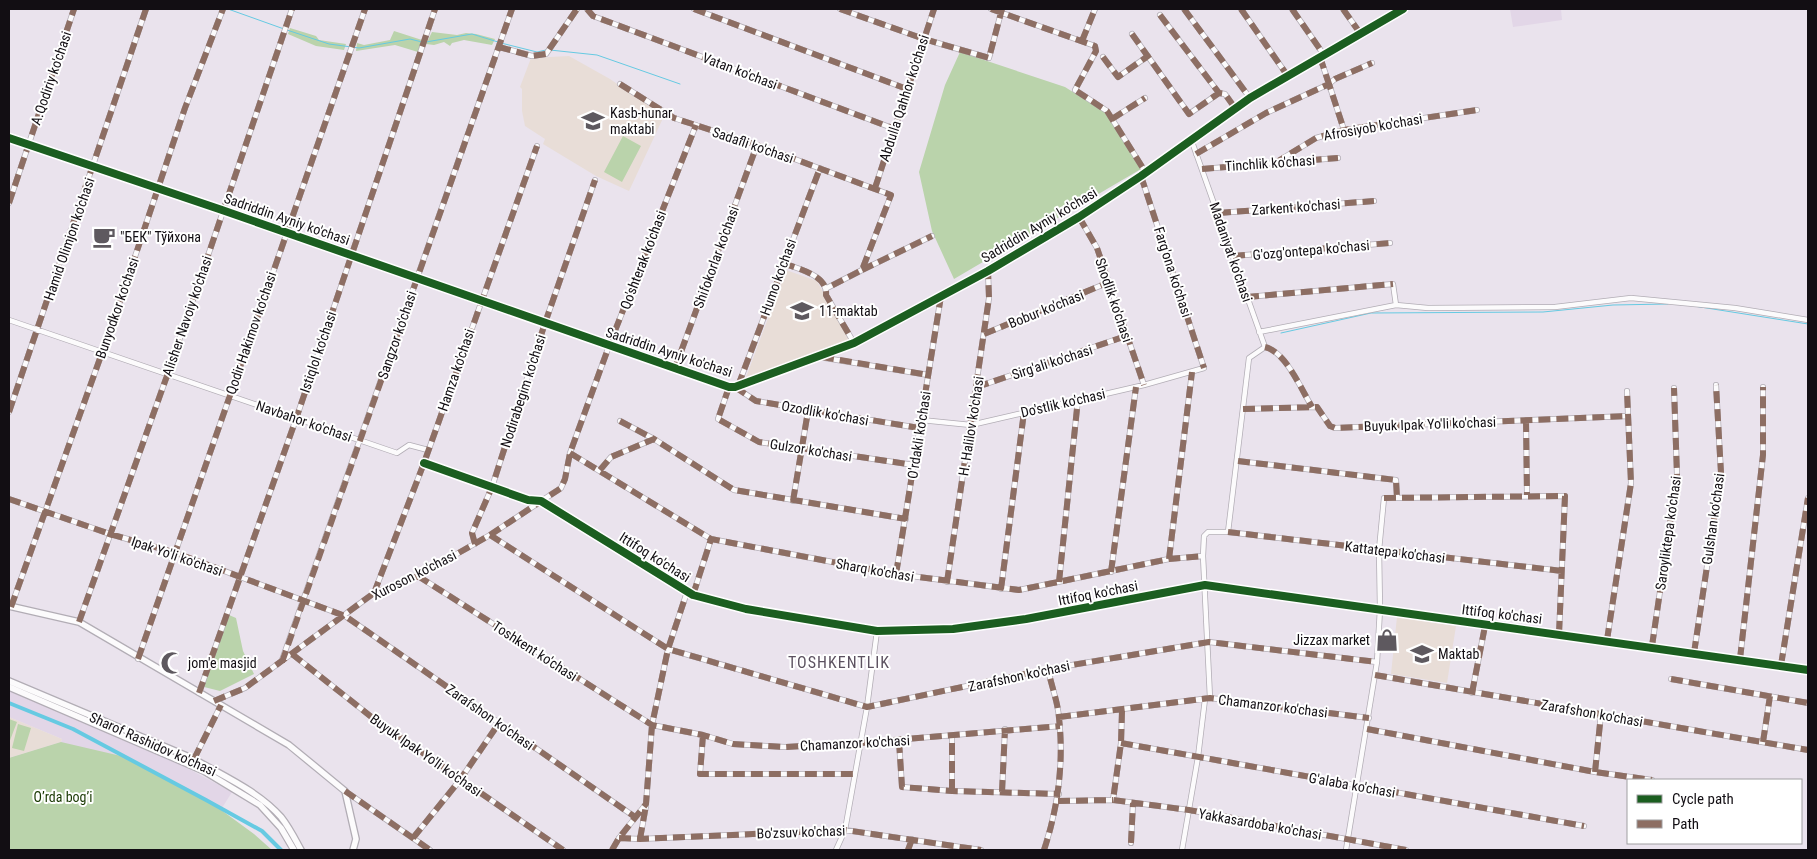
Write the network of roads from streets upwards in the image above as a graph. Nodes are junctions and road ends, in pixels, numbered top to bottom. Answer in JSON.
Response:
{"nodes":[{"id":1,"x":74,"y":9,"type":"edge"},
{"id":2,"x":146,"y":9,"type":"edge"},
{"id":3,"x":223,"y":9,"type":"edge"},
{"id":4,"x":292,"y":9,"type":"edge"},
{"id":5,"x":365,"y":9,"type":"edge"},
{"id":6,"x":435,"y":9,"type":"edge"},
{"id":7,"x":512,"y":9,"type":"edge"},
{"id":8,"x":577,"y":9,"type":"edge"},
{"id":9,"x":587,"y":9,"type":"edge"},
{"id":10,"x":694,"y":9,"type":"edge"},
{"id":11,"x":840,"y":9,"type":"edge"},
{"id":12,"x":934,"y":9,"type":"edge"},
{"id":13,"x":991,"y":9,"type":"edge"},
{"id":14,"x":1095,"y":9,"type":"edge"},
{"id":15,"x":1184,"y":9,"type":"edge"},
{"id":16,"x":1241,"y":9,"type":"edge"},
{"id":17,"x":1292,"y":9,"type":"edge"},
{"id":18,"x":1343,"y":9,"type":"edge"},
{"id":19,"x":1403,"y":9,"type":"edge"},
{"id":20,"x":1001,"y":10,"type":"edge"},
{"id":21,"x":1160,"y":15,"type":"dead end"},
{"id":22,"x":1360,"y":33,"type":"junction"},
{"id":23,"x":1132,"y":34,"type":"dead end"},
{"id":24,"x":924,"y":39,"type":"junction"},
{"id":25,"x":1082,"y":40,"type":"junction"},
{"id":26,"x":499,"y":47,"type":"junction"},
{"id":27,"x":1148,"y":56,"type":"junction"},
{"id":28,"x":1322,"y":56,"type":"junction"},
{"id":29,"x":1104,"y":57,"type":"dead end"},
{"id":30,"x":1372,"y":63,"type":"dead end"},
{"id":31,"x":1287,"y":75,"type":"junction"},
{"id":32,"x":620,"y":84,"type":"dead end"},
{"id":33,"x":1329,"y":84,"type":"junction"},
{"id":34,"x":907,"y":90,"type":"junction"},
{"id":35,"x":1219,"y":93,"type":"junction"},
{"id":36,"x":1146,"y":98,"type":"dead end"},
{"id":37,"x":1250,"y":98,"type":"junction"},
{"id":38,"x":1235,"y":108,"type":"junction"},
{"id":39,"x":1477,"y":110,"type":"dead end"},
{"id":40,"x":1112,"y":119,"type":"junction"},
{"id":41,"x":696,"y":125,"type":"junction"},
{"id":42,"x":895,"y":129,"type":"junction"},
{"id":43,"x":1344,"y":130,"type":"junction"},
{"id":44,"x":9,"y":138,"type":"edge"},
{"id":45,"x":1191,"y":139,"type":"junction"},
{"id":46,"x":29,"y":145,"type":"junction"},
{"id":47,"x":757,"y":145,"type":"junction"},
{"id":48,"x":537,"y":146,"type":"dead end"},
{"id":49,"x":1196,"y":154,"type":"junction"},
{"id":50,"x":1338,"y":158,"type":"dead end"},
{"id":51,"x":1276,"y":163,"type":"junction"},
{"id":52,"x":94,"y":167,"type":"junction"},
{"id":53,"x":820,"y":168,"type":"junction"},
{"id":54,"x":1202,"y":169,"type":"junction"},
{"id":55,"x":1144,"y":174,"type":"junction"},
{"id":56,"x":595,"y":180,"type":"dead end"},
{"id":57,"x":157,"y":188,"type":"junction"},
{"id":58,"x":875,"y":188,"type":"junction"},
{"id":59,"x":1374,"y":201,"type":"dead end"},
{"id":60,"x":9,"y":203,"type":"edge"},
{"id":61,"x":222,"y":210,"type":"junction"},
{"id":62,"x":1218,"y":213,"type":"junction"},
{"id":63,"x":1079,"y":217,"type":"junction"},
{"id":64,"x":286,"y":232,"type":"junction"},
{"id":65,"x":932,"y":236,"type":"dead end"},
{"id":66,"x":1390,"y":243,"type":"dead end"},
{"id":67,"x":351,"y":255,"type":"junction"},
{"id":68,"x":1233,"y":256,"type":"junction"},
{"id":69,"x":783,"y":262,"type":"junction"},
{"id":70,"x":862,"y":270,"type":"junction"},
{"id":71,"x":988,"y":271,"type":"junction"},
{"id":72,"x":416,"y":278,"type":"junction"},
{"id":73,"x":1107,"y":283,"type":"junction"},
{"id":74,"x":827,"y":288,"type":"junction"},
{"id":75,"x":941,"y":296,"type":"junction"},
{"id":76,"x":1247,"y":297,"type":"junction"},
{"id":77,"x":480,"y":300,"type":"junction"},
{"id":78,"x":1396,"y":305,"type":"junction"},
{"id":79,"x":9,"y":320,"type":"edge"},
{"id":80,"x":1808,"y":320,"type":"edge"},
{"id":81,"x":545,"y":323,"type":"junction"},
{"id":82,"x":37,"y":329,"type":"junction"},
{"id":83,"x":1259,"y":332,"type":"junction"},
{"id":84,"x":984,"y":334,"type":"junction"},
{"id":85,"x":1126,"y":336,"type":"junction"},
{"id":86,"x":854,"y":343,"type":"junction"},
{"id":87,"x":609,"y":346,"type":"junction"},
{"id":88,"x":1265,"y":348,"type":"junction"},
{"id":89,"x":103,"y":351,"type":"junction"},
{"id":90,"x":817,"y":356,"type":"junction"},
{"id":91,"x":675,"y":368,"type":"junction"},
{"id":92,"x":1204,"y":368,"type":"joint"},
{"id":93,"x":1192,"y":372,"type":"junction"},
{"id":94,"x":168,"y":373,"type":"junction"},
{"id":95,"x":928,"y":375,"type":"junction"},
{"id":96,"x":1144,"y":385,"type":"junction"},
{"id":97,"x":1716,"y":385,"type":"dead end"},
{"id":98,"x":734,"y":386,"type":"junction"},
{"id":99,"x":977,"y":387,"type":"junction"},
{"id":100,"x":1136,"y":387,"type":"junction"},
{"id":101,"x":1763,"y":387,"type":"dead end"},
{"id":102,"x":1674,"y":388,"type":"dead end"},
{"id":103,"x":1627,"y":391,"type":"dead end"},
{"id":104,"x":229,"y":395,"type":"junction"},
{"id":105,"x":1078,"y":400,"type":"junction"},
{"id":106,"x":1312,"y":407,"type":"junction"},
{"id":107,"x":1244,"y":409,"type":"junction"},
{"id":108,"x":808,"y":411,"type":"junction"},
{"id":109,"x":9,"y":412,"type":"edge"},
{"id":110,"x":1024,"y":412,"type":"junction"},
{"id":111,"x":1628,"y":416,"type":"junction"},
{"id":112,"x":296,"y":419,"type":"junction"},
{"id":113,"x":921,"y":420,"type":"junction"},
{"id":114,"x":1526,"y":420,"type":"junction"},
{"id":115,"x":620,"y":421,"type":"dead end"},
{"id":116,"x":971,"y":425,"type":"junction"},
{"id":117,"x":920,"y":428,"type":"junction"},
{"id":118,"x":654,"y":439,"type":"junction"},
{"id":119,"x":360,"y":441,"type":"junction"},
{"id":120,"x":802,"y":449,"type":"junction"},
{"id":121,"x":428,"y":450,"type":"junction"},
{"id":122,"x":570,"y":453,"type":"junction"},
{"id":123,"x":1238,"y":461,"type":"junction"},
{"id":124,"x":424,"y":463,"type":"junction"},
{"id":125,"x":914,"y":465,"type":"junction"},
{"id":126,"x":600,"y":470,"type":"junction"},
{"id":127,"x":492,"y":487,"type":"junction"},
{"id":128,"x":1527,"y":495,"type":"junction"},
{"id":129,"x":1397,"y":498,"type":"junction"},
{"id":130,"x":1808,"y":498,"type":"edge"},
{"id":131,"x":9,"y":499,"type":"edge"},
{"id":132,"x":541,"y":501,"type":"junction"},
{"id":133,"x":793,"y":501,"type":"junction"},
{"id":134,"x":45,"y":513,"type":"junction"},
{"id":135,"x":906,"y":519,"type":"junction"},
{"id":136,"x":1228,"y":532,"type":"junction"},
{"id":137,"x":110,"y":534,"type":"junction"},
{"id":138,"x":490,"y":534,"type":"junction"},
{"id":139,"x":711,"y":540,"type":"junction"},
{"id":140,"x":475,"y":544,"type":"junction"},
{"id":141,"x":1379,"y":550,"type":"junction"},
{"id":142,"x":176,"y":554,"type":"junction"},
{"id":143,"x":1202,"y":556,"type":"junction"},
{"id":144,"x":1169,"y":559,"type":"junction"},
{"id":145,"x":1562,"y":571,"type":"junction"},
{"id":146,"x":1111,"y":572,"type":"junction"},
{"id":147,"x":896,"y":574,"type":"junction"},
{"id":148,"x":418,"y":576,"type":"junction"},
{"id":149,"x":239,"y":577,"type":"junction"},
{"id":150,"x":947,"y":582,"type":"junction"},
{"id":151,"x":1059,"y":582,"type":"junction"},
{"id":152,"x":1205,"y":585,"type":"junction"},
{"id":153,"x":1001,"y":589,"type":"junction"},
{"id":154,"x":687,"y":592,"type":"junction"},
{"id":155,"x":374,"y":593,"type":"junction"},
{"id":156,"x":692,"y":595,"type":"junction"},
{"id":157,"x":304,"y":600,"type":"junction"},
{"id":158,"x":10,"y":606,"type":"edge"},
{"id":159,"x":1380,"y":609,"type":"junction"},
{"id":160,"x":345,"y":616,"type":"junction"},
{"id":161,"x":79,"y":622,"type":"junction"},
{"id":162,"x":1485,"y":626,"type":"junction"},
{"id":163,"x":877,"y":631,"type":"junction"},
{"id":164,"x":1558,"y":634,"type":"junction"},
{"id":165,"x":1607,"y":640,"type":"junction"},
{"id":166,"x":1209,"y":642,"type":"junction"},
{"id":167,"x":1652,"y":646,"type":"junction"},
{"id":168,"x":668,"y":649,"type":"junction"},
{"id":169,"x":1694,"y":653,"type":"junction"},
{"id":170,"x":292,"y":654,"type":"junction"},
{"id":171,"x":138,"y":659,"type":"junction"},
{"id":172,"x":1740,"y":659,"type":"junction"},
{"id":173,"x":282,"y":662,"type":"junction"},
{"id":174,"x":1377,"y":662,"type":"junction"},
{"id":175,"x":1781,"y":665,"type":"junction"},
{"id":176,"x":1048,"y":670,"type":"junction"},
{"id":177,"x":1808,"y":670,"type":"edge"},
{"id":178,"x":1375,"y":675,"type":"junction"},
{"id":179,"x":1671,"y":679,"type":"dead end"},
{"id":180,"x":9,"y":682,"type":"edge"},
{"id":181,"x":9,"y":687,"type":"edge"},
{"id":182,"x":199,"y":693,"type":"junction"},
{"id":183,"x":1472,"y":693,"type":"junction"},
{"id":184,"x":1770,"y":696,"type":"junction"},
{"id":185,"x":1208,"y":698,"type":"junction"},
{"id":186,"x":214,"y":701,"type":"junction"},
{"id":187,"x":1808,"y":703,"type":"edge"},
{"id":188,"x":221,"y":705,"type":"junction"},
{"id":189,"x":867,"y":707,"type":"junction"},
{"id":190,"x":1122,"y":711,"type":"junction"},
{"id":191,"x":1601,"y":714,"type":"junction"},
{"id":192,"x":1059,"y":717,"type":"junction"},
{"id":193,"x":1369,"y":718,"type":"junction"},
{"id":194,"x":499,"y":723,"type":"junction"},
{"id":195,"x":652,"y":725,"type":"junction"},
{"id":196,"x":1060,"y":726,"type":"junction"},
{"id":197,"x":1005,"y":729,"type":"junction"},
{"id":198,"x":1368,"y":729,"type":"junction"},
{"id":199,"x":703,"y":735,"type":"junction"},
{"id":200,"x":952,"y":736,"type":"junction"},
{"id":201,"x":899,"y":741,"type":"junction"},
{"id":202,"x":1763,"y":742,"type":"junction"},
{"id":203,"x":860,"y":743,"type":"junction"},
{"id":204,"x":1121,"y":743,"type":"junction"},
{"id":205,"x":1808,"y":750,"type":"edge"},
{"id":206,"x":1198,"y":757,"type":"junction"},
{"id":207,"x":193,"y":762,"type":"junction"},
{"id":208,"x":1595,"y":772,"type":"junction"},
{"id":209,"x":855,"y":774,"type":"junction"},
{"id":210,"x":1645,"y":779,"type":"edge"},
{"id":211,"x":460,"y":780,"type":"junction"},
{"id":212,"x":1358,"y":786,"type":"junction"},
{"id":213,"x":345,"y":791,"type":"junction"},
{"id":214,"x":952,"y":791,"type":"junction"},
{"id":215,"x":1002,"y":792,"type":"junction"},
{"id":216,"x":1059,"y":794,"type":"junction"},
{"id":217,"x":1113,"y":800,"type":"junction"},
{"id":218,"x":1058,"y":801,"type":"junction"},
{"id":219,"x":1133,"y":803,"type":"junction"},
{"id":220,"x":646,"y":804,"type":"junction"},
{"id":221,"x":1188,"y":810,"type":"junction"},
{"id":222,"x":636,"y":817,"type":"junction"},
{"id":223,"x":1584,"y":826,"type":"dead end"},
{"id":224,"x":845,"y":830,"type":"junction"},
{"id":225,"x":414,"y":838,"type":"junction"},
{"id":226,"x":619,"y":838,"type":"junction"},
{"id":227,"x":640,"y":839,"type":"junction"},
{"id":228,"x":912,"y":839,"type":"junction"},
{"id":229,"x":1348,"y":840,"type":"junction"},
{"id":230,"x":1131,"y":843,"type":"dead end"},
{"id":231,"x":965,"y":849,"type":"edge"},
{"id":232,"x":294,"y":850,"type":"edge"},
{"id":233,"x":301,"y":850,"type":"edge"},
{"id":234,"x":353,"y":850,"type":"edge"},
{"id":235,"x":430,"y":850,"type":"edge"},
{"id":236,"x":563,"y":850,"type":"edge"},
{"id":237,"x":612,"y":850,"type":"edge"},
{"id":238,"x":836,"y":850,"type":"edge"},
{"id":239,"x":908,"y":850,"type":"edge"},
{"id":240,"x":981,"y":850,"type":"edge"},
{"id":241,"x":1044,"y":850,"type":"edge"},
{"id":242,"x":1182,"y":850,"type":"edge"},
{"id":243,"x":1346,"y":850,"type":"edge"},
{"id":244,"x":1406,"y":850,"type":"edge"}],
"edges":[{"from":1,"to":46,"type":"street","name":"A.Qodiriy ko'chasi"},
{"from":2,"to":52,"type":"street","name":"Hamid Olimjon ko'chasi"},
{"from":3,"to":57,"type":"street","name":"Bunyodkor ko'chasi"},
{"from":4,"to":61,"type":"street","name":"Alisher Navoiy ko'chasi"},
{"from":5,"to":64,"type":"street","name":"Qodir Hakimov ko'chasi"},
{"from":6,"to":67,"type":"street","name":"Istiqlol ko'chasi"},
{"from":7,"to":26,"type":"street","name":"Sangzor ko'chasi"},
{"from":8,"to":26,"type":"street"},
{"from":9,"to":42,"type":"street","name":"Vatan ko'chasi"},
{"from":10,"to":34,"type":"street"},
{"from":11,"to":24,"type":"street"},
{"from":12,"to":24,"type":"street","name":"Abdulla Qahhor ko'chasi"},
{"from":13,"to":20,"type":"street"},
{"from":14,"to":25,"type":"street"},
{"from":15,"to":37,"type":"street"},
{"from":16,"to":31,"type":"street"},
{"from":17,"to":28,"type":"street"},
{"from":18,"to":22,"type":"street"},
{"from":19,"to":22,"type":"street","name":"Sadriddin Ayniy ko'chasi"},
{"from":20,"to":24,"type":"street"},
{"from":20,"to":25,"type":"street"},
{"from":21,"to":35,"type":"street"},
{"from":22,"to":28,"type":"street","name":"Sadriddin Ayniy ko'chasi"},
{"from":23,"to":27,"type":"street"},
{"from":24,"to":34,"type":"street","name":"Abdulla Qahhor ko'chasi"},
{"from":25,"to":40,"type":"street","name":"Farg'ona ko'chasi"},
{"from":26,"to":72,"type":"street","name":"Sangzor ko'chasi"},
{"from":27,"to":29,"type":"street"},
{"from":27,"to":35,"type":"street"},
{"from":28,"to":31,"type":"street","name":"Sadriddin Ayniy ko'chasi"},
{"from":28,"to":33,"type":"street"},
{"from":30,"to":33,"type":"street"},
{"from":31,"to":37,"type":"street","name":"Sadriddin Ayniy ko'chasi"},
{"from":32,"to":41,"type":"street","name":"Sadafli ko'chasi"},
{"from":33,"to":43,"type":"street"},
{"from":33,"to":49,"type":"street"},
{"from":34,"to":42,"type":"street","name":"Abdulla Qahhor ko'chasi"},
{"from":35,"to":38,"type":"street"},
{"from":36,"to":40,"type":"street"},
{"from":37,"to":38,"type":"street","name":"Sadriddin Ayniy ko'chasi"},
{"from":38,"to":45,"type":"street","name":"Sadriddin Ayniy ko'chasi"},
{"from":39,"to":43,"type":"street","name":"Afrosiyob ko'chasi"},
{"from":40,"to":55,"type":"street","name":"Farg'ona ko'chasi"},
{"from":41,"to":47,"type":"street","name":"Sadafli ko'chasi"},
{"from":41,"to":87,"type":"street","name":"Qo'shterak ko'chasi"},
{"from":42,"to":58,"type":"street","name":"Abdulla Qahhor ko'chasi"},
{"from":43,"to":51,"type":"street","name":"Afrosiyob ko'chasi"},
{"from":44,"to":46,"type":"street","name":"Sadriddin Ayniy ko'chasi"},
{"from":45,"to":49,"type":"street","name":"Madaniyat ko'chasi"},
{"from":45,"to":55,"type":"street","name":"Sadriddin Ayniy ko'chasi"},
{"from":46,"to":52,"type":"street","name":"Sadriddin Ayniy ko'chasi"},
{"from":46,"to":60,"type":"street","name":"A.Qodiriy ko'chasi"},
{"from":47,"to":53,"type":"street","name":"Sadafli ko'chasi"},
{"from":47,"to":91,"type":"street","name":"Shifokorlar ko'chasi"},
{"from":48,"to":77,"type":"street","name":"Hamza ko'chasi"},
{"from":49,"to":54,"type":"street","name":"Madaniyat ko'chasi"},
{"from":50,"to":51,"type":"street","name":"Tinchlik ko'chasi"},
{"from":51,"to":54,"type":"street","name":"Tinchlik ko'chasi"},
{"from":52,"to":57,"type":"street","name":"Sadriddin Ayniy ko'chasi"},
{"from":52,"to":82,"type":"street","name":"Hamid Olimjon ko'chasi"},
{"from":53,"to":58,"type":"street","name":"Sadafli ko'chasi"},
{"from":53,"to":69,"type":"street","name":"Humo ko'chasi"},
{"from":54,"to":62,"type":"street","name":"Madaniyat ko'chasi"},
{"from":55,"to":63,"type":"street","name":"Sadriddin Ayniy ko'chasi"},
{"from":55,"to":92,"type":"street","name":"Farg'ona ko'chasi"},
{"from":56,"to":81,"type":"street","name":"Nodirabegim ko'chasi"},
{"from":57,"to":61,"type":"street","name":"Sadriddin Ayniy ko'chasi"},
{"from":57,"to":89,"type":"street","name":"Bunyodkor ko'chasi"},
{"from":58,"to":70,"type":"street","name":"Sadafli ko'chasi"},
{"from":59,"to":62,"type":"street","name":"Zarkent ko'chasi"},
{"from":61,"to":64,"type":"street","name":"Sadriddin Ayniy ko'chasi"},
{"from":61,"to":94,"type":"street","name":"Alisher Navoiy ko'chasi"},
{"from":62,"to":68,"type":"street","name":"Madaniyat ko'chasi"},
{"from":63,"to":71,"type":"street","name":"Sadriddin Ayniy ko'chasi"},
{"from":63,"to":73,"type":"street","name":"Shodlik ko'chasi"},
{"from":64,"to":67,"type":"street","name":"Sadriddin Ayniy ko'chasi"},
{"from":64,"to":104,"type":"street","name":"Qodir Hakimov ko'chasi"},
{"from":65,"to":70,"type":"street"},
{"from":66,"to":68,"type":"street","name":"G'ozg'ontepa ko'chasi"},
{"from":67,"to":72,"type":"street","name":"Sadriddin Ayniy ko'chasi"},
{"from":67,"to":112,"type":"street","name":"Istiqlol ko'chasi"},
{"from":68,"to":76,"type":"street","name":"Madaniyat ko'chasi"},
{"from":69,"to":74,"type":"street"},
{"from":69,"to":98,"type":"street","name":"Humo ko'chasi"},
{"from":70,"to":74,"type":"street"},
{"from":71,"to":75,"type":"street","name":"Sadriddin Ayniy ko'chasi"},
{"from":71,"to":84,"type":"street","name":"H. Halilov ko'chasi"},
{"from":72,"to":77,"type":"street","name":"Sadriddin Ayniy ko'chasi"},
{"from":72,"to":119,"type":"street","name":"Sangzor ko'chasi"},
{"from":73,"to":84,"type":"street","name":"Bobur ko'chasi"},
{"from":73,"to":85,"type":"street","name":"Shodlik ko'chasi"},
{"from":74,"to":86,"type":"street"},
{"from":75,"to":86,"type":"street","name":"Sadriddin Ayniy ko'chasi"},
{"from":75,"to":95,"type":"street","name":"O'rdakli ko'chasi"},
{"from":76,"to":78,"type":"street"},
{"from":76,"to":83,"type":"street","name":"Madaniyat ko'chasi"},
{"from":77,"to":81,"type":"street","name":"Sadriddin Ayniy ko'chasi"},
{"from":77,"to":121,"type":"street","name":"Hamza ko'chasi"},
{"from":78,"to":80,"type":"street"},
{"from":78,"to":83,"type":"street"},
{"from":79,"to":82,"type":"street","name":"Navbahor ko'chasi"},
{"from":81,"to":87,"type":"street","name":"Sadriddin Ayniy ko'chasi"},
{"from":81,"to":127,"type":"street","name":"Nodirabegim ko'chasi"},
{"from":82,"to":89,"type":"street","name":"Navbahor ko'chasi"},
{"from":82,"to":109,"type":"street","name":"Hamid Olimjon ko'chasi"},
{"from":83,"to":88,"type":"street","name":"Madaniyat ko'chasi"},
{"from":84,"to":99,"type":"street","name":"H. Halilov ko'chasi"},
{"from":85,"to":96,"type":"street","name":"Shodlik ko'chasi"},
{"from":85,"to":99,"type":"street","name":"Sirg'ali ko'chasi"},
{"from":86,"to":90,"type":"street","name":"Sadriddin Ayniy ko'chasi"},
{"from":87,"to":91,"type":"street","name":"Sadriddin Ayniy ko'chasi"},
{"from":87,"to":122,"type":"street","name":"Qo'shterak ko'chasi"},
{"from":88,"to":106,"type":"street"},
{"from":88,"to":107,"type":"street"},
{"from":89,"to":94,"type":"street","name":"Navbahor ko'chasi"},
{"from":89,"to":134,"type":"street","name":"Bunyodkor ko'chasi"},
{"from":90,"to":95,"type":"street"},
{"from":90,"to":98,"type":"street","name":"Sadriddin Ayniy ko'chasi"},
{"from":91,"to":98,"type":"street","name":"Sadriddin Ayniy ko'chasi"},
{"from":92,"to":93,"type":"street","name":"Do'stlik ko'chasi"},
{"from":93,"to":96,"type":"street","name":"Do'stlik ko'chasi"},
{"from":93,"to":144,"type":"street"},
{"from":94,"to":104,"type":"street","name":"Navbahor ko'chasi"},
{"from":94,"to":137,"type":"street","name":"Alisher Navoiy ko'chasi"},
{"from":95,"to":113,"type":"street","name":"O'rdakli ko'chasi"},
{"from":96,"to":100,"type":"street","name":"Do'stlik ko'chasi"},
{"from":97,"to":169,"type":"street","name":"Gulshan ko'chasi"},
{"from":98,"to":108,"type":"street","name":"Ozodlik ko'chasi"},
{"from":98,"to":120,"type":"street","name":"Gulzor ko'chasi"},
{"from":99,"to":116,"type":"street","name":"H. Halilov ko'chasi"},
{"from":100,"to":105,"type":"street","name":"Do'stlik ko'chasi"},
{"from":100,"to":146,"type":"street"},
{"from":101,"to":172,"type":"street"},
{"from":102,"to":167,"type":"street","name":"Saroyliktepa ko'chasi"},
{"from":103,"to":111,"type":"street"},
{"from":104,"to":112,"type":"street","name":"Navbahor ko'chasi"},
{"from":104,"to":142,"type":"street","name":"Qodir Hakimov ko'chasi"},
{"from":105,"to":110,"type":"street","name":"Do'stlik ko'chasi"},
{"from":105,"to":151,"type":"street"},
{"from":106,"to":107,"type":"street"},
{"from":106,"to":114,"type":"street","name":"Buyuk Ipak Yo'li ko'chasi"},
{"from":107,"to":123,"type":"street"},
{"from":108,"to":117,"type":"street","name":"Ozodlik ko'chasi"},
{"from":108,"to":120,"type":"street"},
{"from":110,"to":116,"type":"street","name":"Do'stlik ko'chasi"},
{"from":110,"to":153,"type":"street"},
{"from":111,"to":114,"type":"street","name":"Buyuk Ipak Yo'li ko'chasi"},
{"from":111,"to":165,"type":"street"},
{"from":112,"to":119,"type":"street","name":"Navbahor ko'chasi"},
{"from":112,"to":149,"type":"street","name":"Istiqlol ko'chasi"},
{"from":113,"to":116,"type":"street","name":"Do'stlik ko'chasi"},
{"from":113,"to":117,"type":"street","name":"O'rdakli ko'chasi"},
{"from":114,"to":128,"type":"street"},
{"from":115,"to":118,"type":"street"},
{"from":116,"to":150,"type":"street","name":"H. Halilov ko'chasi"},
{"from":117,"to":125,"type":"street","name":"O'rdakli ko'chasi"},
{"from":118,"to":126,"type":"street"},
{"from":118,"to":133,"type":"street"},
{"from":119,"to":121,"type":"street","name":"Navbahor ko'chasi"},
{"from":119,"to":157,"type":"street","name":"Sangzor ko'chasi"},
{"from":120,"to":125,"type":"street","name":"Gulzor ko'chasi"},
{"from":120,"to":133,"type":"street"},
{"from":121,"to":124,"type":"street","name":"Hamza ko'chasi"},
{"from":122,"to":126,"type":"street","name":"Sharq ko'chasi"},
{"from":122,"to":132,"type":"street","name":"Qo'shterak ko'chasi"},
{"from":123,"to":129,"type":"street"},
{"from":123,"to":136,"type":"street"},
{"from":124,"to":127,"type":"street","name":"Ittifoq ko'chasi"},
{"from":124,"to":155,"type":"street","name":"Hamza ko'chasi"},
{"from":125,"to":135,"type":"street","name":"O'rdakli ko'chasi"},
{"from":126,"to":139,"type":"street","name":"Sharq ko'chasi"},
{"from":127,"to":132,"type":"street","name":"Ittifoq ko'chasi"},
{"from":127,"to":140,"type":"street","name":"Nodirabegim ko'chasi"},
{"from":128,"to":129,"type":"street"},
{"from":128,"to":145,"type":"street"},
{"from":129,"to":141,"type":"street"},
{"from":130,"to":175,"type":"street"},
{"from":131,"to":134,"type":"street","name":"Ipak Yo'li ko'chasi"},
{"from":132,"to":138,"type":"street","name":"Qo'shterak ko'chasi"},
{"from":132,"to":154,"type":"street","name":"Ittifoq ko'chasi"},
{"from":133,"to":135,"type":"street"},
{"from":134,"to":137,"type":"street","name":"Ipak Yo'li ko'chasi"},
{"from":134,"to":158,"type":"street","name":"Bunyodkor ko'chasi"},
{"from":135,"to":147,"type":"street","name":"O'rdakli ko'chasi"},
{"from":136,"to":141,"type":"street","name":"Kattatepa ko'chasi"},
{"from":136,"to":143,"type":"street","name":"Kattatepa ko'chasi"},
{"from":137,"to":142,"type":"street","name":"Ipak Yo'li ko'chasi"},
{"from":137,"to":161,"type":"street","name":"Alisher Navoiy ko'chasi"},
{"from":138,"to":140,"type":"street","name":"Xuroson ko'chasi"},
{"from":138,"to":168,"type":"street"},
{"from":139,"to":147,"type":"street","name":"Sharq ko'chasi"},
{"from":139,"to":156,"type":"street"},
{"from":140,"to":148,"type":"street","name":"Xuroson ko'chasi"},
{"from":141,"to":145,"type":"street","name":"Kattatepa ko'chasi"},
{"from":141,"to":159,"type":"street"},
{"from":142,"to":149,"type":"street","name":"Ipak Yo'li ko'chasi"},
{"from":142,"to":171,"type":"street","name":"Qodir Hakimov ko'chasi"},
{"from":143,"to":144,"type":"street","name":"Sharq ko'chasi"},
{"from":143,"to":152,"type":"street"},
{"from":144,"to":146,"type":"street","name":"Sharq ko'chasi"},
{"from":145,"to":164,"type":"street"},
{"from":146,"to":151,"type":"street","name":"Sharq ko'chasi"},
{"from":147,"to":150,"type":"street","name":"Sharq ko'chasi"},
{"from":148,"to":155,"type":"street","name":"Xuroson ko'chasi"},
{"from":148,"to":195,"type":"street","name":"Toshkent ko'chasi"},
{"from":149,"to":157,"type":"street","name":"Ipak Yo'li ko'chasi"},
{"from":149,"to":182,"type":"street","name":"Istiqlol ko'chasi"},
{"from":150,"to":153,"type":"street","name":"Sharq ko'chasi"},
{"from":151,"to":153,"type":"street","name":"Sharq ko'chasi"},
{"from":152,"to":159,"type":"street","name":"Ittifoq ko'chasi"},
{"from":152,"to":163,"type":"street","name":"Ittifoq ko'chasi"},
{"from":152,"to":166,"type":"street"},
{"from":154,"to":156,"type":"street","name":"Ittifoq ko'chasi"},
{"from":154,"to":168,"type":"street"},
{"from":155,"to":160,"type":"street","name":"Xuroson ko'chasi"},
{"from":156,"to":163,"type":"street","name":"Ittifoq ko'chasi"},
{"from":157,"to":160,"type":"street","name":"Ipak Yo'li ko'chasi"},
{"from":157,"to":173,"type":"street","name":"Sangzor ko'chasi"},
{"from":158,"to":161,"type":"street"},
{"from":159,"to":162,"type":"street","name":"Ittifoq ko'chasi"},
{"from":159,"to":174,"type":"street"},
{"from":160,"to":170,"type":"street","name":"Xuroson ko'chasi"},
{"from":160,"to":194,"type":"street","name":"Zarafshon ko'chasi"},
{"from":161,"to":171,"type":"street"},
{"from":162,"to":164,"type":"street","name":"Ittifoq ko'chasi"},
{"from":162,"to":183,"type":"street"},
{"from":163,"to":189,"type":"street"},
{"from":164,"to":165,"type":"street","name":"Ittifoq ko'chasi"},
{"from":165,"to":167,"type":"street","name":"Ittifoq ko'chasi"},
{"from":166,"to":174,"type":"street","name":"Zarafshon ko'chasi"},
{"from":166,"to":176,"type":"street","name":"Zarafshon ko'chasi"},
{"from":166,"to":185,"type":"street"},
{"from":167,"to":169,"type":"street","name":"Ittifoq ko'chasi"},
{"from":168,"to":189,"type":"street","name":"Zarafshon ko'chasi"},
{"from":168,"to":195,"type":"street"},
{"from":169,"to":172,"type":"street","name":"Ittifoq ko'chasi"},
{"from":170,"to":173,"type":"street","name":"Xuroson ko'chasi"},
{"from":170,"to":211,"type":"street","name":"Buyuk Ipak Yo'li ko'chasi"},
{"from":171,"to":182,"type":"street"},
{"from":172,"to":175,"type":"street","name":"Ittifoq ko'chasi"},
{"from":173,"to":186,"type":"street","name":"Xuroson ko'chasi"},
{"from":174,"to":178,"type":"street"},
{"from":175,"to":177,"type":"street","name":"Ittifoq ko'chasi"},
{"from":176,"to":189,"type":"street","name":"Zarafshon ko'chasi"},
{"from":176,"to":192,"type":"street"},
{"from":178,"to":183,"type":"street","name":"Zarafshon ko'chasi"},
{"from":178,"to":193,"type":"street"},
{"from":179,"to":184,"type":"street"},
{"from":180,"to":207,"type":"street","name":"Sharof Rashidov ko'chasi"},
{"from":181,"to":207,"type":"street"},
{"from":182,"to":186,"type":"street"},
{"from":183,"to":191,"type":"street","name":"Zarafshon ko'chasi"},
{"from":184,"to":187,"type":"street"},
{"from":184,"to":202,"type":"street"},
{"from":185,"to":190,"type":"street","name":"Chamanzor ko'chasi"},
{"from":185,"to":193,"type":"street","name":"Chamanzor ko'chasi"},
{"from":185,"to":206,"type":"street"},
{"from":186,"to":188,"type":"street"},
{"from":188,"to":207,"type":"street"},
{"from":188,"to":213,"type":"street"},
{"from":189,"to":203,"type":"street"},
{"from":190,"to":192,"type":"street","name":"Chamanzor ko'chasi"},
{"from":190,"to":204,"type":"street"},
{"from":191,"to":202,"type":"street","name":"Zarafshon ko'chasi"},
{"from":191,"to":208,"type":"street"},
{"from":192,"to":196,"type":"street"},
{"from":193,"to":198,"type":"street"},
{"from":194,"to":211,"type":"street"},
{"from":194,"to":222,"type":"street","name":"Zarafshon ko'chasi"},
{"from":195,"to":199,"type":"street","name":"Chamanzor ko'chasi"},
{"from":195,"to":220,"type":"street"},
{"from":196,"to":197,"type":"street","name":"Chamanzor ko'chasi"},
{"from":196,"to":216,"type":"street"},
{"from":197,"to":200,"type":"street","name":"Chamanzor ko'chasi"},
{"from":197,"to":215,"type":"street"},
{"from":198,"to":208,"type":"street"},
{"from":198,"to":212,"type":"street"},
{"from":199,"to":203,"type":"street","name":"Chamanzor ko'chasi"},
{"from":199,"to":209,"type":"street"},
{"from":200,"to":201,"type":"street","name":"Chamanzor ko'chasi"},
{"from":200,"to":214,"type":"street"},
{"from":201,"to":203,"type":"street","name":"Chamanzor ko'chasi"},
{"from":201,"to":214,"type":"street"},
{"from":202,"to":205,"type":"street","name":"Zarafshon ko'chasi"},
{"from":203,"to":209,"type":"street"},
{"from":204,"to":206,"type":"street","name":"G'alaba ko'chasi"},
{"from":204,"to":217,"type":"street"},
{"from":206,"to":212,"type":"street","name":"G'alaba ko'chasi"},
{"from":206,"to":221,"type":"street"},
{"from":207,"to":232,"type":"street"},
{"from":207,"to":233,"type":"street","name":"Sharof Rashidov ko'chasi"},
{"from":208,"to":210,"type":"street"},
{"from":209,"to":224,"type":"street"},
{"from":211,"to":225,"type":"street"},
{"from":211,"to":236,"type":"street","name":"Buyuk Ipak Yo'li ko'chasi"},
{"from":212,"to":223,"type":"street","name":"G'alaba ko'chasi"},
{"from":212,"to":229,"type":"street"},
{"from":213,"to":225,"type":"street"},
{"from":213,"to":234,"type":"street"},
{"from":214,"to":215,"type":"street"},
{"from":215,"to":216,"type":"street"},
{"from":216,"to":218,"type":"street"},
{"from":217,"to":218,"type":"street","name":"Yakkasardoba ko'chasi"},
{"from":217,"to":219,"type":"street","name":"Yakkasardoba ko'chasi"},
{"from":218,"to":241,"type":"street"},
{"from":219,"to":221,"type":"street","name":"Yakkasardoba ko'chasi"},
{"from":219,"to":230,"type":"street"},
{"from":220,"to":222,"type":"street"},
{"from":220,"to":227,"type":"street"},
{"from":221,"to":229,"type":"street","name":"Yakkasardoba ko'chasi"},
{"from":221,"to":242,"type":"street"},
{"from":222,"to":226,"type":"street"},
{"from":224,"to":227,"type":"street","name":"Bo'zsuv ko'chasi"},
{"from":224,"to":228,"type":"street","name":"Bo'zsuv ko'chasi"},
{"from":224,"to":238,"type":"street"},
{"from":225,"to":235,"type":"street"},
{"from":226,"to":227,"type":"street","name":"Bo'zsuv ko'chasi"},
{"from":226,"to":237,"type":"street"},
{"from":228,"to":231,"type":"street","name":"Bo'zsuv ko'chasi"},
{"from":228,"to":239,"type":"street"},
{"from":229,"to":243,"type":"street"},
{"from":229,"to":244,"type":"street","name":"Yakkasardoba ko'chasi"},
{"from":231,"to":240,"type":"street","name":"Bo'zsuv ko'chasi"}]}
